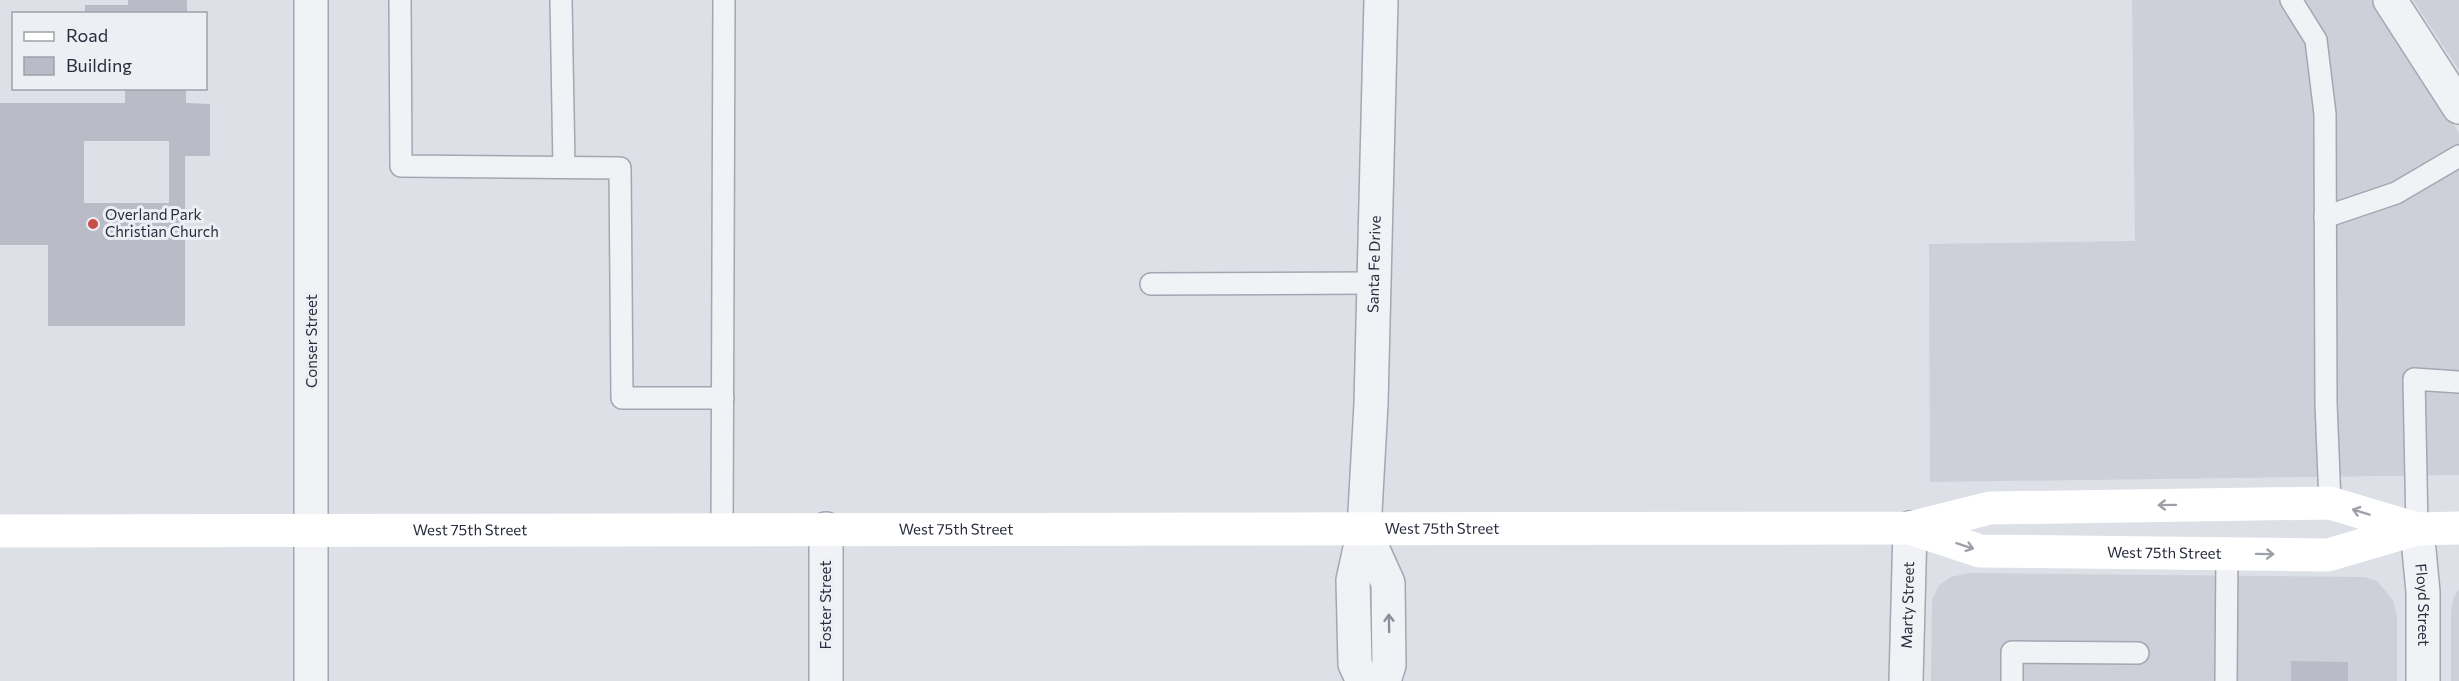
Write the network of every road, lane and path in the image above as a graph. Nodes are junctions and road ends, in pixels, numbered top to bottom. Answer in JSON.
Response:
{"nodes":[{"id":1,"x":311,"y":0,"type":"edge"},
{"id":2,"x":400,"y":0,"type":"edge"},
{"id":3,"x":561,"y":0,"type":"edge"},
{"id":4,"x":724,"y":0,"type":"edge"},
{"id":5,"x":1381,"y":0,"type":"edge"},
{"id":6,"x":2291,"y":0,"type":"edge"},
{"id":7,"x":2390,"y":0,"type":"edge"},
{"id":8,"x":2459,"y":107,"type":"edge"},
{"id":9,"x":2459,"y":156,"type":"edge"},
{"id":10,"x":564,"y":167,"type":"junction"},
{"id":11,"x":2325,"y":217,"type":"junction"},
{"id":12,"x":1151,"y":284,"type":"dead end"},
{"id":13,"x":1374,"y":284,"type":"junction"},
{"id":14,"x":2459,"y":382,"type":"edge"},
{"id":15,"x":723,"y":399,"type":"junction"},
{"id":16,"x":2330,"y":502,"type":"junction"},
{"id":17,"x":1910,"y":528,"type":"junction"},
{"id":18,"x":2459,"y":528,"type":"edge"},
{"id":19,"x":312,"y":529,"type":"junction"},
{"id":20,"x":722,"y":529,"type":"junction"},
{"id":21,"x":826,"y":529,"type":"junction"},
{"id":22,"x":2417,"y":529,"type":"junction"},
{"id":23,"x":1364,"y":530,"type":"junction"},
{"id":24,"x":0,"y":531,"type":"edge"},
{"id":25,"x":2227,"y":553,"type":"junction"},
{"id":26,"x":2138,"y":653,"type":"dead end"},
{"id":27,"x":311,"y":681,"type":"edge"},
{"id":28,"x":826,"y":681,"type":"edge"},
{"id":29,"x":1363,"y":681,"type":"edge"},
{"id":30,"x":1384,"y":681,"type":"edge"},
{"id":31,"x":1906,"y":681,"type":"edge"},
{"id":32,"x":2012,"y":681,"type":"edge"},
{"id":33,"x":2226,"y":681,"type":"edge"},
{"id":34,"x":2423,"y":681,"type":"edge"}],
"edges":[{"from":1,"to":19,"type":"street","name":"Conser Street"},
{"from":2,"to":10,"type":"lane"},
{"from":3,"to":10,"type":"lane"},
{"from":4,"to":15,"type":"lane"},
{"from":5,"to":13,"type":"street","name":"Santa Fe Drive"},
{"from":6,"to":11,"type":"lane"},
{"from":7,"to":8,"type":"street"},
{"from":9,"to":11,"type":"lane"},
{"from":10,"to":15,"type":"lane"},
{"from":11,"to":16,"type":"lane"},
{"from":12,"to":13,"type":"lane"},
{"from":13,"to":23,"type":"street","name":"Santa Fe Drive"},
{"from":14,"to":22,"type":"lane"},
{"from":15,"to":20,"type":"lane"},
{"from":16,"to":17,"type":"main road","name":"West 75th Street","one_way":true},
{"from":22,"to":16,"type":"main road","name":"West 75th Street","one_way":true},
{"from":17,"to":23,"type":"main road","name":"West 75th Street"},
{"from":17,"to":25,"type":"main road","name":"West 75th Street","one_way":true},
{"from":17,"to":31,"type":"street","name":"Marty Street"},
{"from":18,"to":22,"type":"main road","name":"West 75th Street"},
{"from":19,"to":20,"type":"main road","name":"West 75th Street"},
{"from":19,"to":24,"type":"main road","name":"West 75th Street"},
{"from":19,"to":27,"type":"street","name":"Conser Street"},
{"from":20,"to":21,"type":"main road","name":"West 75th Street"},
{"from":21,"to":23,"type":"main road","name":"West 75th Street"},
{"from":21,"to":28,"type":"street","name":"Foster Street"},
{"from":25,"to":22,"type":"main road","name":"West 75th Street","one_way":true},
{"from":22,"to":34,"type":"street","name":"Floyd Street"},
{"from":23,"to":29,"type":"street","name":"Santa Fe Drive"},
{"from":30,"to":23,"type":"street","name":"Santa Fe Drive","one_way":true},
{"from":25,"to":33,"type":"lane"},
{"from":26,"to":32,"type":"lane"}]}
